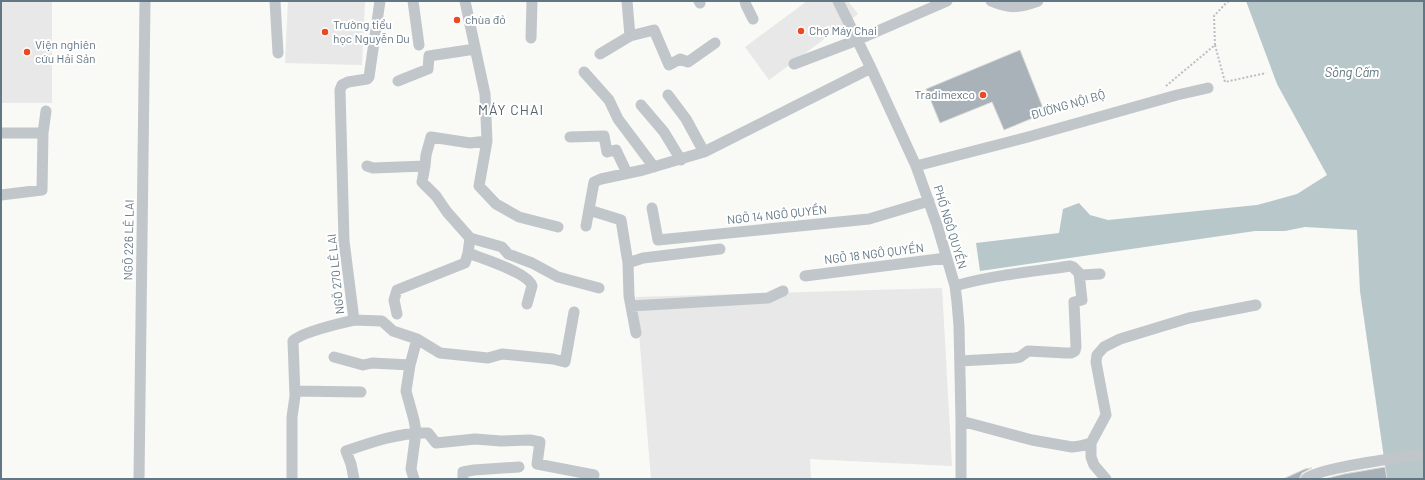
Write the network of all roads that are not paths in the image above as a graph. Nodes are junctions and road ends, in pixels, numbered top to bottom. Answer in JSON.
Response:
{"nodes":[{"id":1,"x":144,"y":1,"type":"edge"},
{"id":2,"x":275,"y":1,"type":"edge"},
{"id":3,"x":380,"y":1,"type":"edge"},
{"id":4,"x":413,"y":1,"type":"edge"},
{"id":5,"x":465,"y":1,"type":"edge"},
{"id":6,"x":532,"y":1,"type":"edge"},
{"id":7,"x":627,"y":1,"type":"edge"},
{"id":8,"x":746,"y":1,"type":"edge"},
{"id":9,"x":838,"y":1,"type":"edge"},
{"id":10,"x":947,"y":1,"type":"edge"},
{"id":11,"x":991,"y":1,"type":"edge"},
{"id":12,"x":1038,"y":1,"type":"edge"},
{"id":13,"x":753,"y":19,"type":"dead end"},
{"id":14,"x":630,"y":36,"type":"junction"},
{"id":15,"x":532,"y":38,"type":"dead end"},
{"id":16,"x":857,"y":40,"type":"junction"},
{"id":17,"x":715,"y":43,"type":"dead end"},
{"id":18,"x":419,"y":45,"type":"dead end"},
{"id":19,"x":476,"y":49,"type":"junction"},
{"id":20,"x":278,"y":53,"type":"dead end"},
{"id":21,"x":600,"y":54,"type":"dead end"},
{"id":22,"x":794,"y":64,"type":"dead end"},
{"id":23,"x":871,"y":68,"type":"junction"},
{"id":24,"x":584,"y":72,"type":"dead end"},
{"id":25,"x":398,"y":81,"type":"dead end"},
{"id":26,"x":1208,"y":88,"type":"dead end"},
{"id":27,"x":668,"y":95,"type":"dead end"},
{"id":28,"x":641,"y":105,"type":"dead end"},
{"id":29,"x":46,"y":111,"type":"dead end"},
{"id":30,"x":1,"y":133,"type":"edge"},
{"id":31,"x":43,"y":133,"type":"junction"},
{"id":32,"x":570,"y":138,"type":"dead end"},
{"id":33,"x":487,"y":140,"type":"junction"},
{"id":34,"x":704,"y":152,"type":"junction"},
{"id":35,"x":681,"y":160,"type":"junction"},
{"id":36,"x":367,"y":166,"type":"dead end"},
{"id":37,"x":425,"y":166,"type":"junction"},
{"id":38,"x":916,"y":166,"type":"junction"},
{"id":39,"x":654,"y":167,"type":"junction"},
{"id":40,"x":627,"y":173,"type":"junction"},
{"id":41,"x":1,"y":195,"type":"edge"},
{"id":42,"x":929,"y":201,"type":"junction"},
{"id":43,"x":652,"y":208,"type":"dead end"},
{"id":44,"x":589,"y":210,"type":"junction"},
{"id":45,"x":586,"y":226,"type":"dead end"},
{"id":46,"x":558,"y":227,"type":"dead end"},
{"id":47,"x":470,"y":238,"type":"junction"},
{"id":48,"x":720,"y":249,"type":"dead end"},
{"id":49,"x":468,"y":253,"type":"junction"},
{"id":50,"x":946,"y":258,"type":"junction"},
{"id":51,"x":628,"y":263,"type":"junction"},
{"id":52,"x":1078,"y":273,"type":"junction"},
{"id":53,"x":1100,"y":274,"type":"dead end"},
{"id":54,"x":805,"y":276,"type":"dead end"},
{"id":55,"x":955,"y":286,"type":"junction"},
{"id":56,"x":599,"y":288,"type":"dead end"},
{"id":57,"x":783,"y":290,"type":"dead end"},
{"id":58,"x":527,"y":304,"type":"dead end"},
{"id":59,"x":1256,"y":305,"type":"dead end"},
{"id":60,"x":631,"y":306,"type":"junction"},
{"id":61,"x":574,"y":312,"type":"dead end"},
{"id":62,"x":397,"y":314,"type":"dead end"},
{"id":63,"x":354,"y":320,"type":"junction"},
{"id":64,"x":636,"y":333,"type":"dead end"},
{"id":65,"x":417,"y":339,"type":"junction"},
{"id":66,"x":334,"y":357,"type":"dead end"},
{"id":67,"x":960,"y":361,"type":"junction"},
{"id":68,"x":410,"y":366,"type":"junction"},
{"id":69,"x":295,"y":391,"type":"junction"},
{"id":70,"x":361,"y":392,"type":"dead end"},
{"id":71,"x":962,"y":421,"type":"junction"},
{"id":72,"x":416,"y":432,"type":"junction"},
{"id":73,"x":1091,"y":443,"type":"junction"},
{"id":74,"x":1424,"y":454,"type":"edge"},
{"id":75,"x":519,"y":467,"type":"dead end"},
{"id":76,"x":594,"y":474,"type":"dead end"},
{"id":77,"x":139,"y":479,"type":"edge"},
{"id":78,"x":292,"y":479,"type":"edge"},
{"id":79,"x":354,"y":479,"type":"edge"},
{"id":80,"x":414,"y":479,"type":"edge"},
{"id":81,"x":463,"y":479,"type":"edge"},
{"id":82,"x":961,"y":479,"type":"edge"},
{"id":83,"x":1106,"y":479,"type":"edge"},
{"id":84,"x":1306,"y":479,"type":"edge"}],
"edges":[{"from":1,"to":77,"type":"street","name":"NGÕ 226 LÊ LAI"},
{"from":2,"to":20,"type":"street"},
{"from":3,"to":63,"type":"street","name":"NGÕ 270 LÊ LAI"},
{"from":4,"to":18,"type":"street"},
{"from":5,"to":19,"type":"street"},
{"from":6,"to":15,"type":"street"},
{"from":7,"to":14,"type":"street"},
{"from":8,"to":13,"type":"street"},
{"from":9,"to":16,"type":"street","name":"PHỐ NGÔ QUYỀN"},
{"from":10,"to":16,"type":"street"},
{"from":11,"to":12,"type":"street"},
{"from":14,"to":17,"type":"street"},
{"from":14,"to":21,"type":"street"},
{"from":16,"to":22,"type":"street"},
{"from":16,"to":23,"type":"street","name":"PHỐ NGÔ QUYỀN"},
{"from":19,"to":25,"type":"street"},
{"from":19,"to":33,"type":"street"},
{"from":23,"to":34,"type":"street"},
{"from":23,"to":38,"type":"street","name":"PHỐ NGÔ QUYỀN"},
{"from":24,"to":39,"type":"street"},
{"from":26,"to":38,"type":"street"},
{"from":27,"to":34,"type":"street"},
{"from":28,"to":35,"type":"street"},
{"from":29,"to":31,"type":"street"},
{"from":30,"to":31,"type":"street"},
{"from":31,"to":41,"type":"street"},
{"from":32,"to":40,"type":"street"},
{"from":33,"to":37,"type":"street"},
{"from":33,"to":46,"type":"street"},
{"from":34,"to":35,"type":"street"},
{"from":35,"to":39,"type":"street"},
{"from":36,"to":37,"type":"street"},
{"from":37,"to":47,"type":"street"},
{"from":38,"to":42,"type":"street","name":"PHỐ NGÔ QUYỀN"},
{"from":39,"to":40,"type":"street"},
{"from":40,"to":44,"type":"street"},
{"from":42,"to":43,"type":"street","name":"NGÕ 14 NGÔ QUYỀN"},
{"from":42,"to":50,"type":"street","name":"PHỐ NGÔ QUYỀN"},
{"from":44,"to":45,"type":"street"},
{"from":44,"to":51,"type":"street"},
{"from":47,"to":49,"type":"street"},
{"from":47,"to":56,"type":"street"},
{"from":48,"to":51,"type":"street"},
{"from":49,"to":58,"type":"street"},
{"from":49,"to":62,"type":"street"},
{"from":50,"to":54,"type":"street","name":"NGÕ 18 NGÔ QUYỀN"},
{"from":50,"to":55,"type":"street","name":"PHỐ NGÔ QUYỀN"},
{"from":51,"to":60,"type":"street"},
{"from":52,"to":53,"type":"street"},
{"from":52,"to":55,"type":"street"},
{"from":52,"to":67,"type":"street"},
{"from":55,"to":67,"type":"street","name":"PHỐ NGÔ QUYỀN"},
{"from":57,"to":60,"type":"street"},
{"from":59,"to":73,"type":"street"},
{"from":60,"to":64,"type":"street"},
{"from":61,"to":65,"type":"street","name":"NGÕ 270 LÊ LAI"},
{"from":63,"to":65,"type":"street","name":"NGÕ 270 LÊ LAI"},
{"from":63,"to":69,"type":"street"},
{"from":65,"to":68,"type":"street"},
{"from":66,"to":68,"type":"street"},
{"from":67,"to":71,"type":"street","name":"PHỐ NGÔ QUYỀN"},
{"from":68,"to":72,"type":"street"},
{"from":69,"to":70,"type":"street"},
{"from":69,"to":78,"type":"street"},
{"from":71,"to":73,"type":"street"},
{"from":71,"to":82,"type":"street","name":"PHỐ NGÔ QUYỀN"},
{"from":72,"to":76,"type":"street"},
{"from":72,"to":79,"type":"street"},
{"from":72,"to":80,"type":"street"},
{"from":73,"to":83,"type":"street"},
{"from":74,"to":84,"type":"street"},
{"from":75,"to":81,"type":"street"}]}
